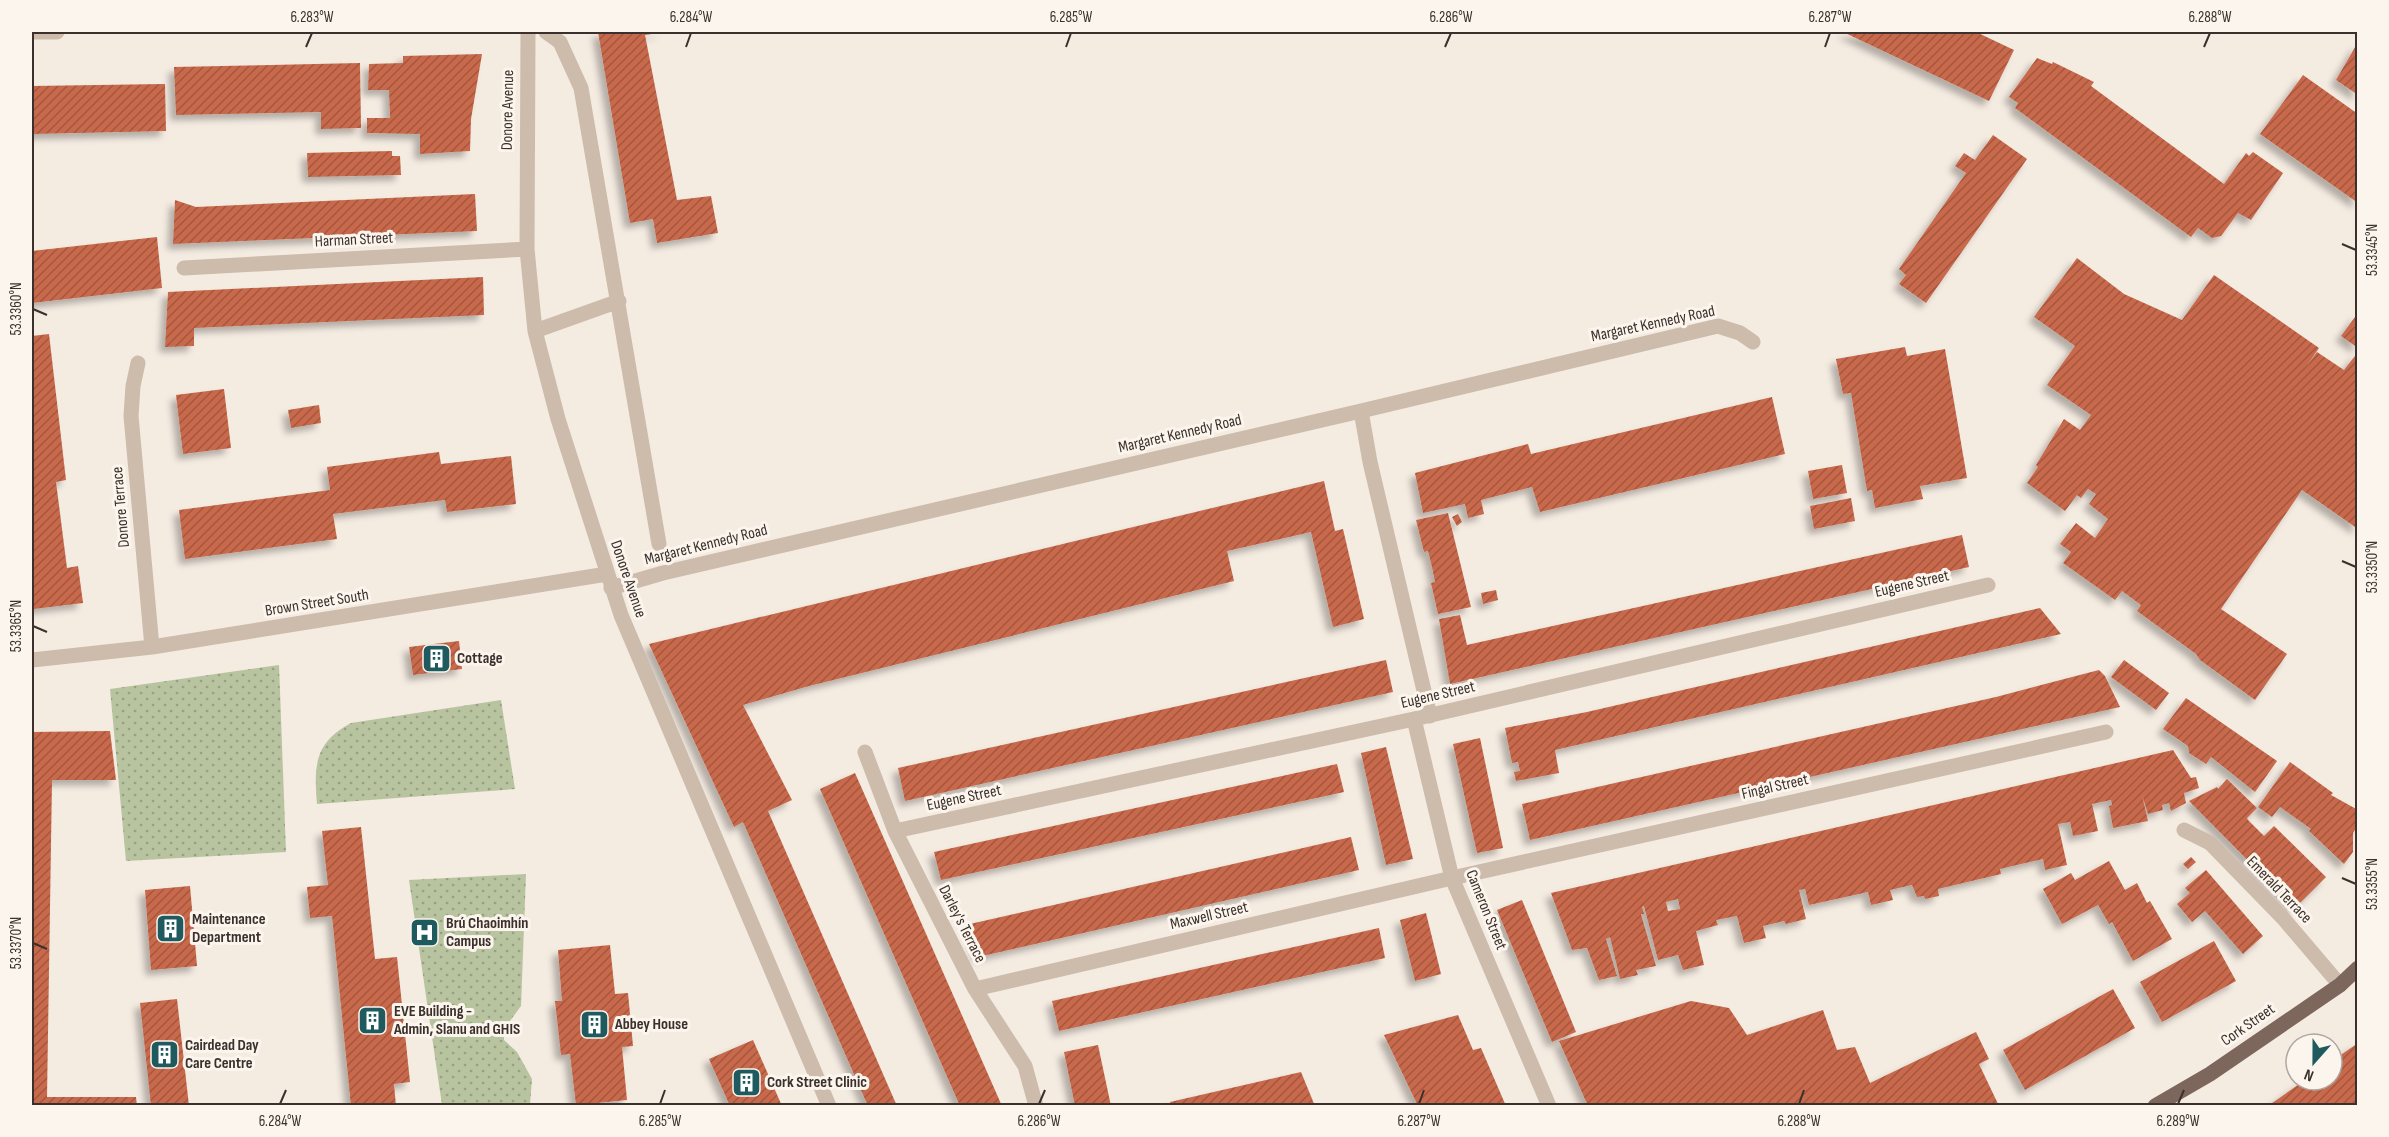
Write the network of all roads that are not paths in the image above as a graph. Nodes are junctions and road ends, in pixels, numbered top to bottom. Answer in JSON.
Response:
{"nodes":[{"id":1,"x":32,"y":32,"type":"edge"},
{"id":2,"x":57,"y":32,"type":"edge"},
{"id":3,"x":528,"y":32,"type":"edge"},
{"id":4,"x":546,"y":32,"type":"edge"},
{"id":5,"x":526,"y":249,"type":"junction"},
{"id":6,"x":184,"y":268,"type":"dead end"},
{"id":7,"x":619,"y":301,"type":"junction"},
{"id":8,"x":535,"y":331,"type":"junction"},
{"id":9,"x":1754,"y":342,"type":"dead end"},
{"id":10,"x":138,"y":363,"type":"dead end"},
{"id":11,"x":1361,"y":411,"type":"junction"},
{"id":12,"x":659,"y":544,"type":"dead end"},
{"id":13,"x":609,"y":581,"type":"junction"},
{"id":14,"x":1988,"y":585,"type":"dead end"},
{"id":15,"x":152,"y":647,"type":"junction"},
{"id":16,"x":32,"y":660,"type":"edge"},
{"id":17,"x":1430,"y":716,"type":"junction"},
{"id":18,"x":1414,"y":719,"type":"junction"},
{"id":19,"x":2106,"y":732,"type":"dead end"},
{"id":20,"x":866,"y":752,"type":"dead end"},
{"id":21,"x":2184,"y":830,"type":"dead end"},
{"id":22,"x":895,"y":831,"type":"junction"},
{"id":23,"x":1452,"y":878,"type":"junction"},
{"id":24,"x":2358,"y":968,"type":"edge"},
{"id":25,"x":2340,"y":985,"type":"junction"},
{"id":26,"x":975,"y":989,"type":"junction"},
{"id":27,"x":829,"y":1106,"type":"edge"},
{"id":28,"x":1035,"y":1106,"type":"edge"},
{"id":29,"x":1549,"y":1106,"type":"edge"},
{"id":30,"x":2155,"y":1106,"type":"edge"}],
"edges":[{"from":1,"to":2,"type":"street"},
{"from":3,"to":5,"type":"street","name":"Donore Avenue"},
{"from":4,"to":7,"type":"street"},
{"from":5,"to":6,"type":"street","name":"Harman Street"},
{"from":5,"to":8,"type":"street","name":"Donore Avenue"},
{"from":7,"to":8,"type":"street"},
{"from":7,"to":12,"type":"street"},
{"from":8,"to":13,"type":"street","name":"Donore Avenue"},
{"from":9,"to":11,"type":"street","name":"Margaret Kennedy Road"},
{"from":10,"to":15,"type":"street","name":"Donore Terrace"},
{"from":11,"to":13,"type":"street","name":"Margaret Kennedy Road"},
{"from":11,"to":17,"type":"street"},
{"from":13,"to":15,"type":"street","name":"Brown Street South"},
{"from":13,"to":27,"type":"street","name":"Donore Avenue"},
{"from":14,"to":17,"type":"street","name":"Eugene Street"},
{"from":15,"to":16,"type":"street","name":"Brown Street South"},
{"from":17,"to":18,"type":"street","name":"Eugene Street"},
{"from":18,"to":22,"type":"street","name":"Eugene Street"},
{"from":18,"to":23,"type":"street","name":"Cameron Street"},
{"from":19,"to":23,"type":"street","name":"Fingal Street"},
{"from":20,"to":22,"type":"street","name":"Darley's Terrace"},
{"from":21,"to":25,"type":"street","name":"Emerald Terrace"},
{"from":22,"to":26,"type":"street","name":"Darley's Terrace"},
{"from":23,"to":26,"type":"street","name":"Maxwell Street"},
{"from":23,"to":29,"type":"street","name":"Cameron Street"},
{"from":24,"to":25,"type":"main road","name":"Cork Street"},
{"from":25,"to":30,"type":"main road","name":"Cork Street"},
{"from":26,"to":28,"type":"street","name":"Darley's Terrace"}]}
